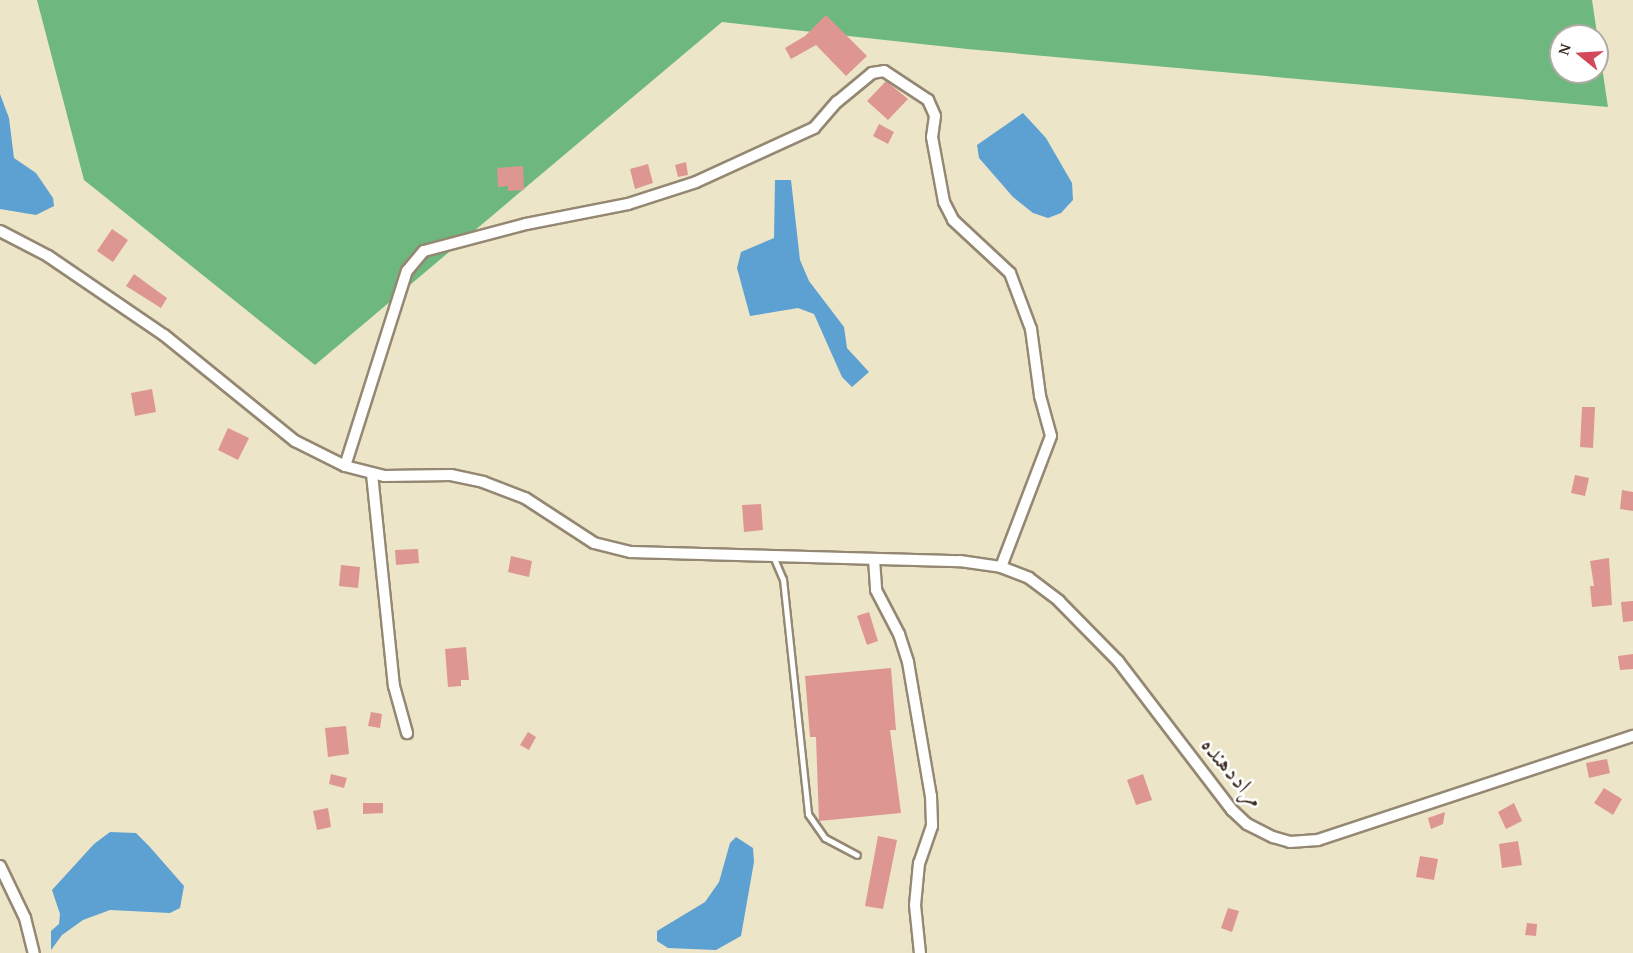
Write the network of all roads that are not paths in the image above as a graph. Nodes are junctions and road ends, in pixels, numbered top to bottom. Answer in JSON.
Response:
{"nodes":[{"id":1,"x":0,"y":231,"type":"edge"},
{"id":2,"x":345,"y":466,"type":"junction"},
{"id":3,"x":372,"y":474,"type":"junction"},
{"id":4,"x":771,"y":554,"type":"junction"},
{"id":5,"x":874,"y":559,"type":"junction"},
{"id":6,"x":1001,"y":567,"type":"junction"},
{"id":7,"x":407,"y":733,"type":"dead end"},
{"id":8,"x":1633,"y":736,"type":"edge"},
{"id":9,"x":857,"y":855,"type":"dead end"},
{"id":10,"x":0,"y":866,"type":"edge"},
{"id":11,"x":34,"y":953,"type":"edge"},
{"id":12,"x":920,"y":953,"type":"edge"}],
"edges":[{"from":1,"to":2,"type":"street","name":"مراددهنده"},
{"from":2,"to":3,"type":"street","name":"مراددهنده"},
{"from":2,"to":6,"type":"street"},
{"from":3,"to":4,"type":"street","name":"مراددهنده"},
{"from":3,"to":7,"type":"street"},
{"from":4,"to":5,"type":"street","name":"مراددهنده"},
{"from":4,"to":9,"type":"lane"},
{"from":5,"to":6,"type":"street","name":"مراددهنده"},
{"from":5,"to":12,"type":"street"},
{"from":6,"to":8,"type":"street","name":"مراددهنده"},
{"from":10,"to":11,"type":"street"}]}
